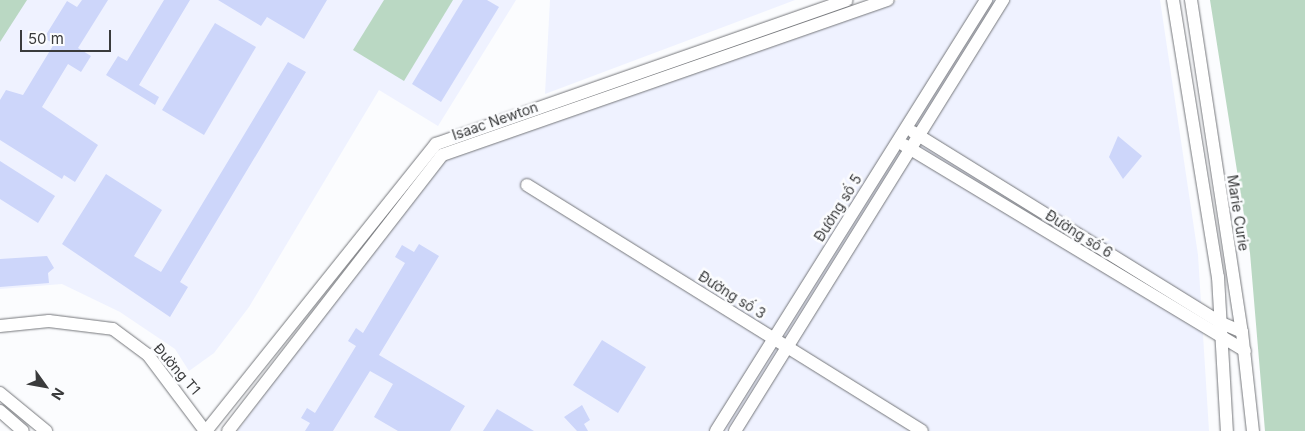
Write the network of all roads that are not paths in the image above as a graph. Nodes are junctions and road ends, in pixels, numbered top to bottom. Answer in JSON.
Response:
{"nodes":[{"id":1,"x":847,"y":0,"type":"edge"},
{"id":2,"x":888,"y":0,"type":"edge"},
{"id":3,"x":986,"y":0,"type":"edge"},
{"id":4,"x":1003,"y":0,"type":"edge"},
{"id":5,"x":1172,"y":0,"type":"edge"},
{"id":6,"x":1191,"y":0,"type":"edge"},
{"id":7,"x":906,"y":128,"type":"junction"},
{"id":8,"x":919,"y":135,"type":"junction"},
{"id":9,"x":898,"y":141,"type":"junction"},
{"id":10,"x":911,"y":148,"type":"junction"},
{"id":11,"x":527,"y":185,"type":"dead end"},
{"id":12,"x":1219,"y":322,"type":"junction"},
{"id":13,"x":0,"y":326,"type":"edge"},
{"id":14,"x":1242,"y":332,"type":"junction"},
{"id":15,"x":1220,"y":338,"type":"junction"},
{"id":16,"x":774,"y":339,"type":"junction"},
{"id":17,"x":787,"y":347,"type":"junction"},
{"id":18,"x":1245,"y":350,"type":"junction"},
{"id":19,"x":0,"y":393,"type":"edge"},
{"id":20,"x":0,"y":411,"type":"edge"},
{"id":21,"x":23,"y":431,"type":"edge"},
{"id":22,"x":46,"y":431,"type":"edge"},
{"id":23,"x":205,"y":431,"type":"edge"},
{"id":24,"x":228,"y":431,"type":"edge"},
{"id":25,"x":716,"y":431,"type":"edge"},
{"id":26,"x":735,"y":431,"type":"edge"},
{"id":27,"x":922,"y":431,"type":"edge"},
{"id":28,"x":1228,"y":431,"type":"edge"},
{"id":29,"x":1253,"y":431,"type":"edge"}],
"edges":[{"from":1,"to":23,"type":"street","name":"Isaac Newton"},
{"from":2,"to":24,"type":"street","name":"Isaac Newton"},
{"from":3,"to":7,"type":"street","name":"Đường số 5"},
{"from":4,"to":8,"type":"street"},
{"from":5,"to":12,"type":"street"},
{"from":6,"to":14,"type":"street","name":"Marie Curie"},
{"from":7,"to":8,"type":"street","name":"Đường số 6"},
{"from":7,"to":9,"type":"street","name":"Đường số 5"},
{"from":8,"to":10,"type":"street"},
{"from":8,"to":12,"type":"street","name":"Đường số 6"},
{"from":9,"to":10,"type":"street","name":"Đường số 6"},
{"from":9,"to":16,"type":"street","name":"Đường số 5"},
{"from":10,"to":15,"type":"street","name":"Đường số 6"},
{"from":10,"to":17,"type":"street"},
{"from":11,"to":16,"type":"street","name":"Đường số 3"},
{"from":12,"to":14,"type":"street","name":"Đường số 6"},
{"from":12,"to":15,"type":"street"},
{"from":13,"to":23,"type":"street","name":"Đường T1"},
{"from":14,"to":18,"type":"street","name":"Marie Curie"},
{"from":15,"to":18,"type":"street","name":"Đường số 6"},
{"from":15,"to":28,"type":"street"},
{"from":16,"to":17,"type":"street","name":"Đường số 3"},
{"from":16,"to":25,"type":"street","name":"Đường số 5"},
{"from":17,"to":26,"type":"street"},
{"from":17,"to":27,"type":"street","name":"Đường số 3"},
{"from":18,"to":29,"type":"street","name":"Marie Curie"},
{"from":19,"to":22,"type":"street"},
{"from":20,"to":21,"type":"street"}]}
